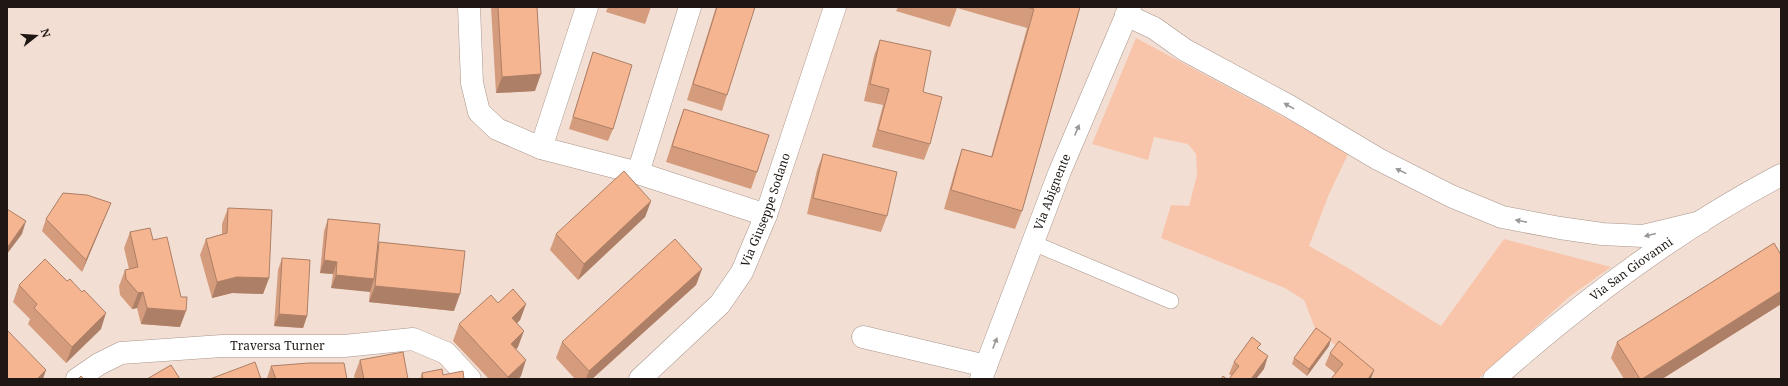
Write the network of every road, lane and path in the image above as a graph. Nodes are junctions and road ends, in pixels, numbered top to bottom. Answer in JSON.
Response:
{"nodes":[{"id":1,"x":468,"y":7,"type":"edge"},
{"id":2,"x":587,"y":7,"type":"edge"},
{"id":3,"x":690,"y":7,"type":"edge"},
{"id":4,"x":835,"y":7,"type":"edge"},
{"id":5,"x":1128,"y":11,"type":"edge"},
{"id":6,"x":542,"y":148,"type":"junction"},
{"id":7,"x":638,"y":172,"type":"junction"},
{"id":8,"x":1781,"y":175,"type":"edge"},
{"id":9,"x":766,"y":215,"type":"junction"},
{"id":10,"x":1701,"y":222,"type":"junction"},
{"id":11,"x":1033,"y":243,"type":"junction"},
{"id":12,"x":1171,"y":301,"type":"dead end"},
{"id":13,"x":863,"y":337,"type":"dead end"},
{"id":14,"x":983,"y":372,"type":"edge"},
{"id":15,"x":77,"y":379,"type":"edge"},
{"id":16,"x":470,"y":379,"type":"edge"},
{"id":17,"x":640,"y":379,"type":"edge"},
{"id":18,"x":1494,"y":379,"type":"edge"}],
"edges":[{"from":1,"to":6,"type":"street"},
{"from":2,"to":6,"type":"street"},
{"from":3,"to":7,"type":"street"},
{"from":4,"to":9,"type":"street","name":"Via Giuseppe Sodano"},
{"from":10,"to":5,"type":"street","one_way":true},
{"from":11,"to":5,"type":"street","name":"Via Abignente","one_way":true},
{"from":6,"to":7,"type":"street"},
{"from":7,"to":9,"type":"street"},
{"from":8,"to":10,"type":"street","name":"Via San Giovanni"},
{"from":9,"to":17,"type":"street","name":"Via Giuseppe Sodano"},
{"from":10,"to":18,"type":"street","name":"Via San Giovanni"},
{"from":11,"to":12,"type":"lane"},
{"from":14,"to":11,"type":"street","name":"Via Abignente","one_way":true},
{"from":13,"to":14,"type":"street"},
{"from":15,"to":16,"type":"street","name":"Traversa Turner"}]}
